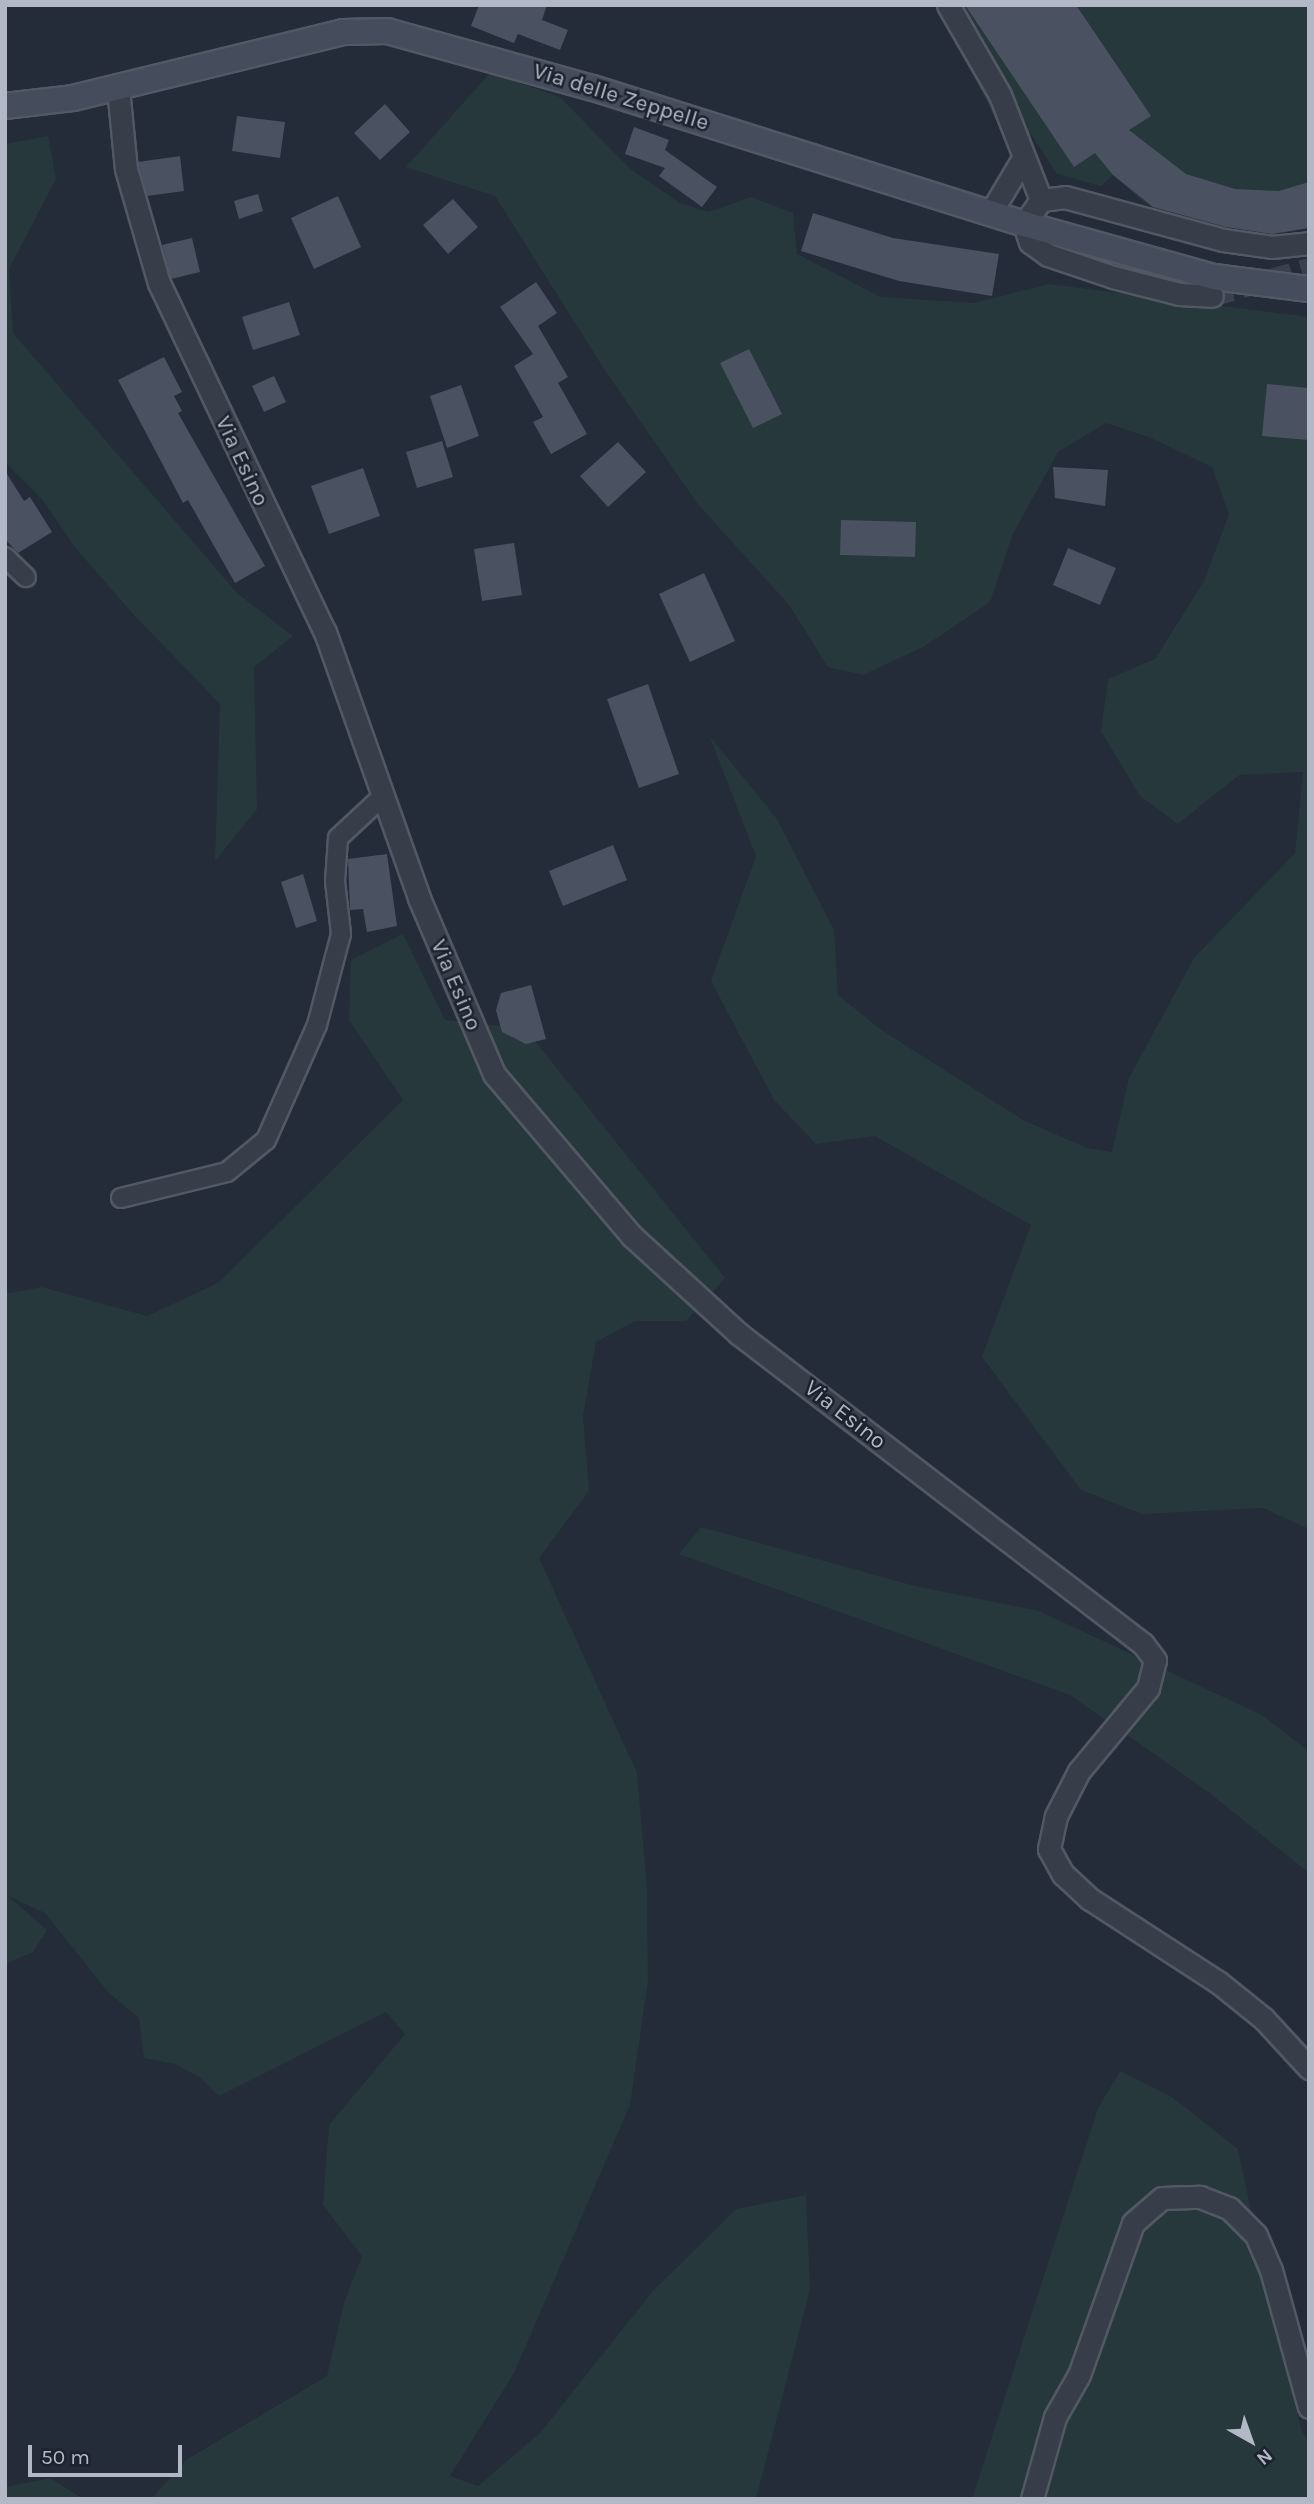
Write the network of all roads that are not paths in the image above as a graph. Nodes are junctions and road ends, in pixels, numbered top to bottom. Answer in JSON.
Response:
{"nodes":[{"id":1,"x":948,"y":5,"type":"edge"},
{"id":2,"x":118,"y":88,"type":"junction"},
{"id":3,"x":5,"y":106,"type":"edge"},
{"id":4,"x":1022,"y":160,"type":"junction"},
{"id":5,"x":1041,"y":200,"type":"junction"},
{"id":6,"x":991,"y":212,"type":"junction"},
{"id":7,"x":1024,"y":224,"type":"junction"},
{"id":8,"x":1309,"y":243,"type":"edge"},
{"id":9,"x":1309,"y":289,"type":"edge"},
{"id":10,"x":1212,"y":296,"type":"tunnel mouth"},
{"id":11,"x":5,"y":556,"type":"edge"},
{"id":12,"x":26,"y":577,"type":"dead end"},
{"id":13,"x":383,"y":796,"type":"junction"},
{"id":14,"x":121,"y":1198,"type":"dead end"},
{"id":15,"x":1309,"y":2068,"type":"edge"},
{"id":16,"x":1309,"y":2407,"type":"edge"},
{"id":17,"x":1031,"y":2499,"type":"edge"}],
"edges":[{"from":1,"to":4,"type":"street"},
{"from":2,"to":3,"type":"main road","name":"Via delle Zeppelle"},
{"from":2,"to":6,"type":"main road","name":"Via delle Zeppelle"},
{"from":2,"to":13,"type":"street","name":"Via Esino"},
{"from":4,"to":5,"type":"street"},
{"from":4,"to":6,"type":"street"},
{"from":5,"to":7,"type":"street"},
{"from":5,"to":8,"type":"street"},
{"from":6,"to":7,"type":"main road","name":"Via delle Zeppelle"},
{"from":7,"to":9,"type":"main road","name":"Via delle Zeppelle"},
{"from":7,"to":10,"type":"street"},
{"from":11,"to":12,"type":"street"},
{"from":13,"to":14,"type":"street"},
{"from":13,"to":15,"type":"street","name":"Via Esino"},
{"from":16,"to":17,"type":"street"}]}
